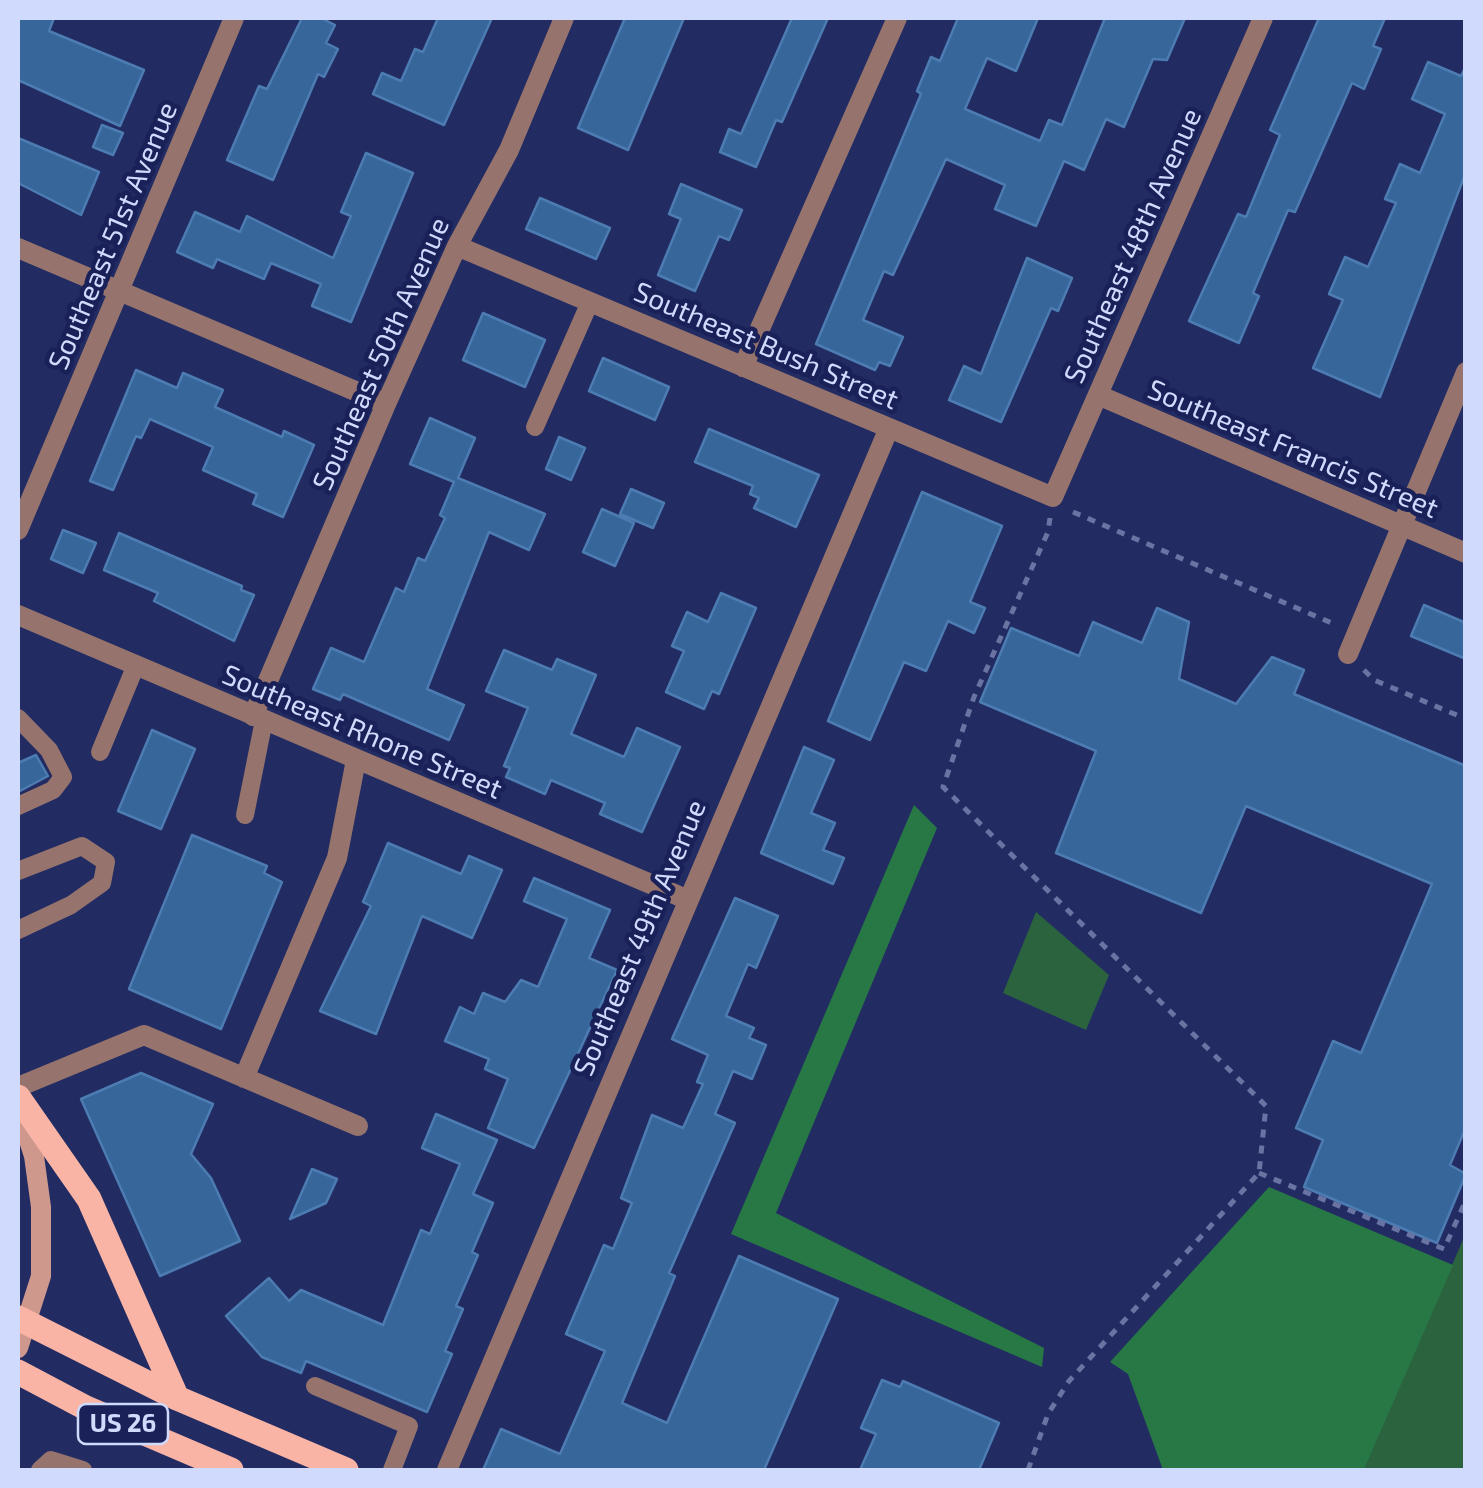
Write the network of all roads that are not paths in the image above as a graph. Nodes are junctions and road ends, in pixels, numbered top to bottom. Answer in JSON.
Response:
{"nodes":[{"id":1,"x":234,"y":18,"type":"edge"},
{"id":2,"x":564,"y":18,"type":"edge"},
{"id":3,"x":897,"y":18,"type":"edge"},
{"id":4,"x":1263,"y":18,"type":"edge"},
{"id":5,"x":457,"y":246,"type":"junction"},
{"id":6,"x":18,"y":248,"type":"edge"},
{"id":7,"x":120,"y":291,"type":"junction"},
{"id":8,"x":590,"y":302,"type":"junction"},
{"id":9,"x":743,"y":367,"type":"junction"},
{"id":10,"x":1466,"y":372,"type":"edge"},
{"id":11,"x":1098,"y":395,"type":"junction"},
{"id":12,"x":386,"y":404,"type":"junction"},
{"id":13,"x":536,"y":427,"type":"dead end"},
{"id":14,"x":889,"y":428,"type":"junction"},
{"id":15,"x":1053,"y":497,"type":"joint"},
{"id":16,"x":1402,"y":526,"type":"junction"},
{"id":17,"x":18,"y":530,"type":"edge"},
{"id":18,"x":1466,"y":552,"type":"edge"},
{"id":19,"x":18,"y":615,"type":"edge"},
{"id":20,"x":1348,"y":654,"type":"road end"},
{"id":21,"x":136,"y":666,"type":"junction"},
{"id":22,"x":18,"y":718,"type":"edge"},
{"id":23,"x":258,"y":718,"type":"junction"},
{"id":24,"x":100,"y":752,"type":"dead end"},
{"id":25,"x":356,"y":760,"type":"junction"},
{"id":26,"x":18,"y":806,"type":"edge"},
{"id":27,"x":244,"y":816,"type":"dead end"},
{"id":28,"x":18,"y":871,"type":"edge"},
{"id":29,"x":686,"y":900,"type":"junction"},
{"id":30,"x":18,"y":930,"type":"edge"},
{"id":31,"x":244,"y":1078,"type":"junction"},
{"id":32,"x":18,"y":1087,"type":"edge"},
{"id":33,"x":18,"y":1097,"type":"edge"},
{"id":34,"x":18,"y":1106,"type":"edge"},
{"id":35,"x":358,"y":1126,"type":"dead end"},
{"id":36,"x":22,"y":1321,"type":"edge"},
{"id":37,"x":18,"y":1348,"type":"edge"},
{"id":38,"x":18,"y":1372,"type":"edge"},
{"id":39,"x":315,"y":1386,"type":"dead end"},
{"id":40,"x":178,"y":1398,"type":"junction"},
{"id":41,"x":40,"y":1470,"type":"edge"},
{"id":42,"x":83,"y":1470,"type":"edge"},
{"id":43,"x":231,"y":1470,"type":"edge"},
{"id":44,"x":346,"y":1470,"type":"edge"},
{"id":45,"x":392,"y":1470,"type":"edge"},
{"id":46,"x":447,"y":1470,"type":"edge"}],
"edges":[{"from":1,"to":7,"type":"street","name":"Southeast 51st Avenue"},
{"from":2,"to":5,"type":"street","name":"Southeast 50th Avenue"},
{"from":3,"to":9,"type":"street"},
{"from":4,"to":11,"type":"street","name":"Southeast 48th Avenue"},
{"from":5,"to":8,"type":"street","name":"Southeast Bush Street"},
{"from":5,"to":12,"type":"street","name":"Southeast 50th Avenue"},
{"from":6,"to":7,"type":"street"},
{"from":7,"to":12,"type":"street"},
{"from":7,"to":17,"type":"street","name":"Southeast 51st Avenue"},
{"from":8,"to":9,"type":"street","name":"Southeast Bush Street"},
{"from":8,"to":13,"type":"lane"},
{"from":9,"to":14,"type":"street","name":"Southeast Bush Street"},
{"from":10,"to":16,"type":"street"},
{"from":11,"to":15,"type":"street","name":"Southeast 48th Avenue"},
{"from":11,"to":16,"type":"street","name":"Southeast Francis Street"},
{"from":12,"to":23,"type":"street","name":"Southeast 50th Avenue"},
{"from":14,"to":15,"type":"street","name":"Southeast Bush Street"},
{"from":14,"to":29,"type":"street","name":"Southeast 49th Avenue"},
{"from":16,"to":18,"type":"street","name":"Southeast Francis Street"},
{"from":16,"to":20,"type":"street"},
{"from":19,"to":21,"type":"street","name":"Southeast Rhone Street"},
{"from":21,"to":23,"type":"street","name":"Southeast Rhone Street"},
{"from":21,"to":24,"type":"lane"},
{"from":22,"to":26,"type":"lane"},
{"from":23,"to":25,"type":"street","name":"Southeast Rhone Street"},
{"from":23,"to":27,"type":"lane"},
{"from":25,"to":29,"type":"street","name":"Southeast Rhone Street"},
{"from":25,"to":31,"type":"street"},
{"from":28,"to":30,"type":"lane"},
{"from":29,"to":46,"type":"street","name":"Southeast 49th Avenue"},
{"from":31,"to":32,"type":"street"},
{"from":31,"to":35,"type":"street"},
{"from":33,"to":40,"type":"main road"},
{"from":34,"to":36,"type":"main road"},
{"from":36,"to":37,"type":"main road"},
{"from":36,"to":40,"type":"main road","number":"US 26"},
{"from":38,"to":43,"type":"main road","number":"US 26"},
{"from":39,"to":45,"type":"lane"},
{"from":40,"to":44,"type":"main road","number":"US 26"},
{"from":41,"to":42,"type":"lane"}]}
